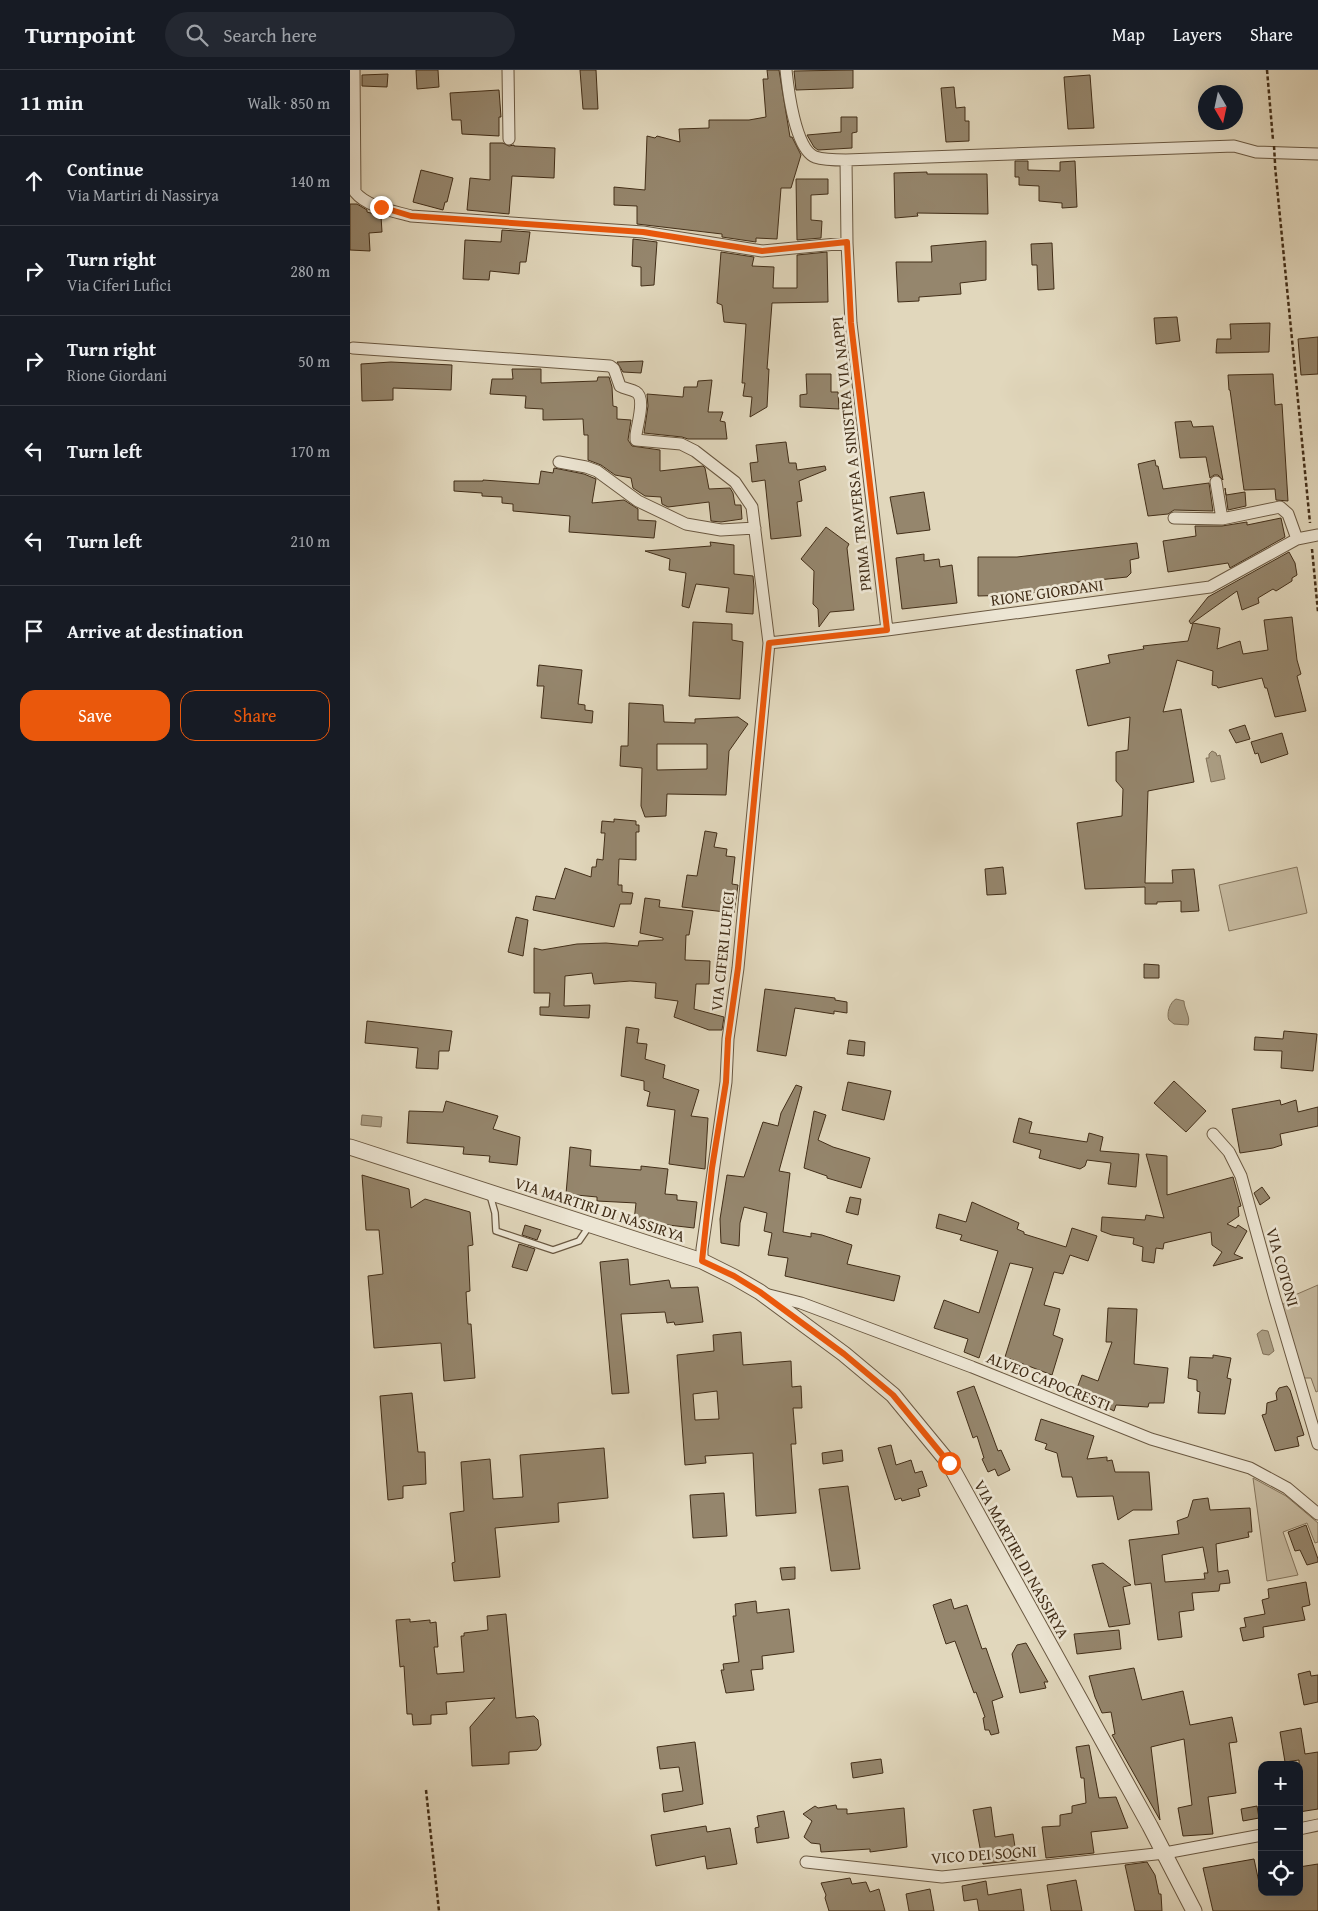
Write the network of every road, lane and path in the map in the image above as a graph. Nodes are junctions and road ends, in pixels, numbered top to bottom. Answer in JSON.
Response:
{"nodes":[{"id":1,"x":354,"y":70,"type":"edge"},
{"id":2,"x":508,"y":70,"type":"edge"},
{"id":3,"x":786,"y":70,"type":"edge"},
{"id":4,"x":1267,"y":70,"type":"edge"},
{"id":5,"x":509,"y":139,"type":"dead end"},
{"id":6,"x":1318,"y":154,"type":"edge"},
{"id":7,"x":846,"y":160,"type":"junction"},
{"id":8,"x":352,"y":192,"type":"edge"},
{"id":9,"x":847,"y":242,"type":"junction"},
{"id":10,"x":353,"y":348,"type":"dead end"},
{"id":11,"x":559,"y":462,"type":"dead end"},
{"id":12,"x":1216,"y":482,"type":"dead end"},
{"id":13,"x":1174,"y":518,"type":"dead end"},
{"id":14,"x":1222,"y":519,"type":"junction"},
{"id":15,"x":755,"y":528,"type":"junction"},
{"id":16,"x":1315,"y":536,"type":"edge"},
{"id":17,"x":1297,"y":539,"type":"junction"},
{"id":18,"x":1318,"y":612,"type":"edge"},
{"id":19,"x":887,"y":630,"type":"junction"},
{"id":20,"x":769,"y":643,"type":"junction"},
{"id":21,"x":1213,"y":1134,"type":"dead end"},
{"id":22,"x":350,"y":1147,"type":"edge"},
{"id":23,"x":488,"y":1191,"type":"junction"},
{"id":24,"x":591,"y":1224,"type":"junction"},
{"id":25,"x":702,"y":1261,"type":"junction"},
{"id":26,"x":760,"y":1292,"type":"junction"},
{"id":27,"x":1318,"y":1444,"type":"edge"},
{"id":28,"x":1318,"y":1514,"type":"edge"},
{"id":29,"x":426,"y":1790,"type":"dead end"},
{"id":30,"x":1318,"y":1825,"type":"edge"},
{"id":31,"x":1303,"y":1828,"type":"edge"},
{"id":32,"x":1258,"y":1836,"type":"edge"},
{"id":33,"x":1165,"y":1853,"type":"junction"},
{"id":34,"x":806,"y":1862,"type":"dead end"},
{"id":35,"x":439,"y":1911,"type":"edge"},
{"id":36,"x":1194,"y":1911,"type":"edge"}],
"edges":[{"from":1,"to":8,"type":"street"},
{"from":2,"to":5,"type":"street"},
{"from":3,"to":7,"type":"street"},
{"from":4,"to":16,"type":"path","bridge":true},
{"from":6,"to":7,"type":"street"},
{"from":7,"to":9,"type":"street","name":"PRIMA TRAVERSA A SINISTRA VIA NAPPI"},
{"from":8,"to":9,"type":"street"},
{"from":9,"to":19,"type":"street","name":"PRIMA TRAVERSA A SINISTRA VIA NAPPI"},
{"from":10,"to":15,"type":"street","name":"VIA CIFERI LUFICI"},
{"from":11,"to":15,"type":"street"},
{"from":12,"to":14,"type":"street"},
{"from":13,"to":14,"type":"street"},
{"from":14,"to":17,"type":"street"},
{"from":15,"to":20,"type":"street","name":"VIA CIFERI LUFICI"},
{"from":16,"to":17,"type":"street","name":"RIONE GIORDANI"},
{"from":16,"to":18,"type":"path"},
{"from":17,"to":19,"type":"street","name":"RIONE GIORDANI"},
{"from":19,"to":20,"type":"street","name":"RIONE GIORDANI"},
{"from":20,"to":25,"type":"street","name":"VIA CIFERI LUFICI"},
{"from":21,"to":27,"type":"street","name":"VIA COTONI"},
{"from":22,"to":23,"type":"street","name":"VIA MARTIRI DI NASSIRYA"},
{"from":23,"to":24,"type":"street","name":"VIA MARTIRI DI NASSIRYA"},
{"from":23,"to":24,"type":"lane"},
{"from":24,"to":25,"type":"street","name":"VIA MARTIRI DI NASSIRYA"},
{"from":25,"to":26,"type":"street","name":"VIA MARTIRI DI NASSIRYA"},
{"from":26,"to":28,"type":"street","name":"ALVEO CAPOCRESTI"},
{"from":26,"to":33,"type":"street","name":"VIA MARTIRI DI NASSIRYA"},
{"from":29,"to":35,"type":"path"},
{"from":30,"to":31,"type":"street"},
{"from":32,"to":33,"type":"street","name":"VICO DEI SOGNI"},
{"from":33,"to":34,"type":"street","name":"VICO DEI SOGNI"},
{"from":33,"to":36,"type":"street","name":"VIA MARTIRI DI NASSIRYA"}]}
